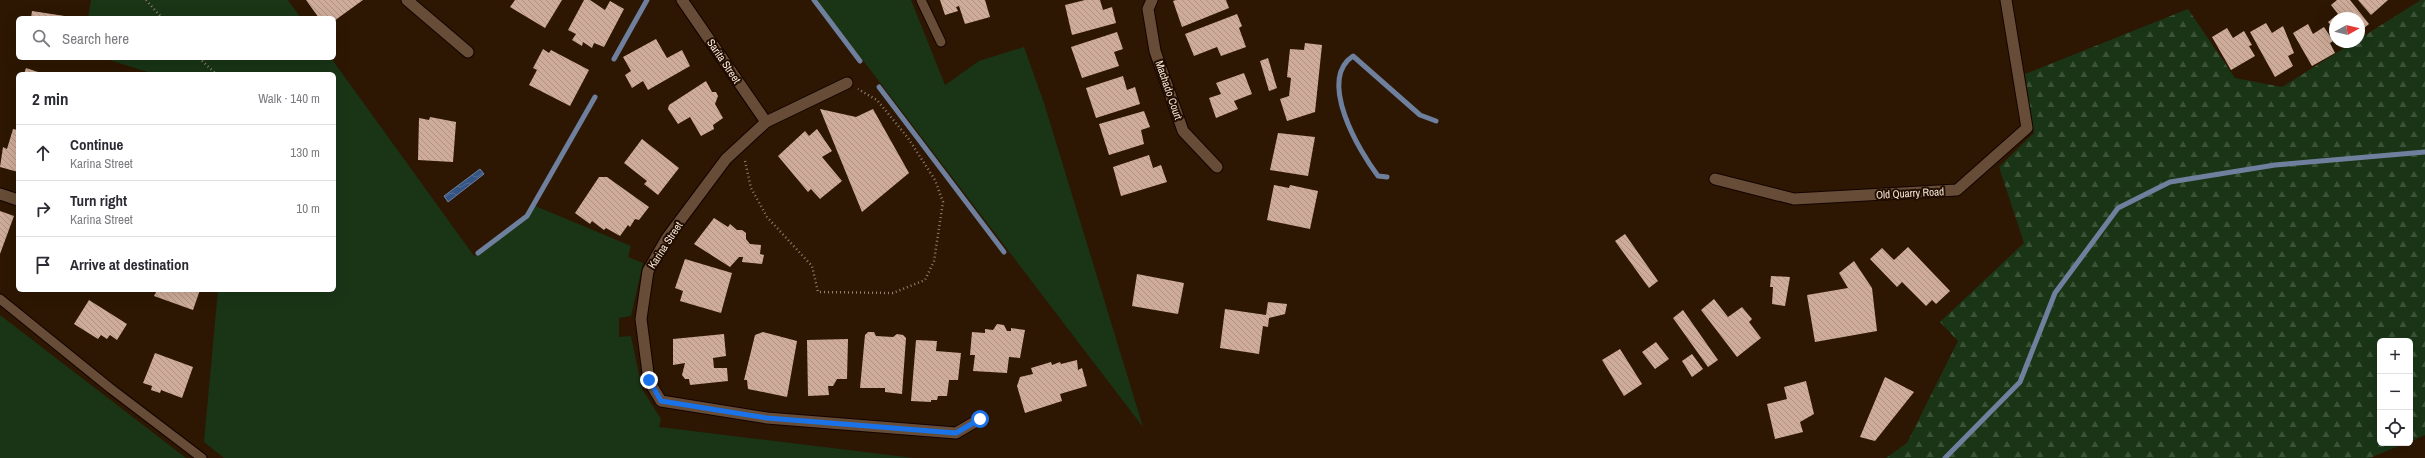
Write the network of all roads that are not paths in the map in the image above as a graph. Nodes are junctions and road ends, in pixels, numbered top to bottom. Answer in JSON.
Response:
{"nodes":[{"id":1,"x":407,"y":0,"type":"edge"},
{"id":2,"x":682,"y":0,"type":"edge"},
{"id":3,"x":921,"y":0,"type":"edge"},
{"id":4,"x":1152,"y":0,"type":"edge"},
{"id":5,"x":2006,"y":0,"type":"edge"},
{"id":6,"x":941,"y":42,"type":"dead end"},
{"id":7,"x":468,"y":52,"type":"dead end"},
{"id":8,"x":847,"y":83,"type":"road end"},
{"id":9,"x":766,"y":122,"type":"junction"},
{"id":10,"x":1217,"y":167,"type":"dead end"},
{"id":11,"x":1715,"y":179,"type":"dead end"},
{"id":12,"x":0,"y":194,"type":"edge"},
{"id":13,"x":16,"y":199,"type":"edge"},
{"id":14,"x":0,"y":299,"type":"edge"},
{"id":15,"x":980,"y":419,"type":"dead end"},
{"id":16,"x":202,"y":458,"type":"edge"}],
"edges":[{"from":1,"to":7,"type":"street"},
{"from":2,"to":9,"type":"street","name":"Sarita Street"},
{"from":3,"to":6,"type":"lane"},
{"from":4,"to":10,"type":"street","name":"Machado Court"},
{"from":5,"to":11,"type":"street","name":"Old Quarry Road"},
{"from":8,"to":9,"type":"street","name":"Karina Street"},
{"from":9,"to":15,"type":"street","name":"Karina Street"},
{"from":12,"to":13,"type":"street"},
{"from":14,"to":16,"type":"lane"}]}
